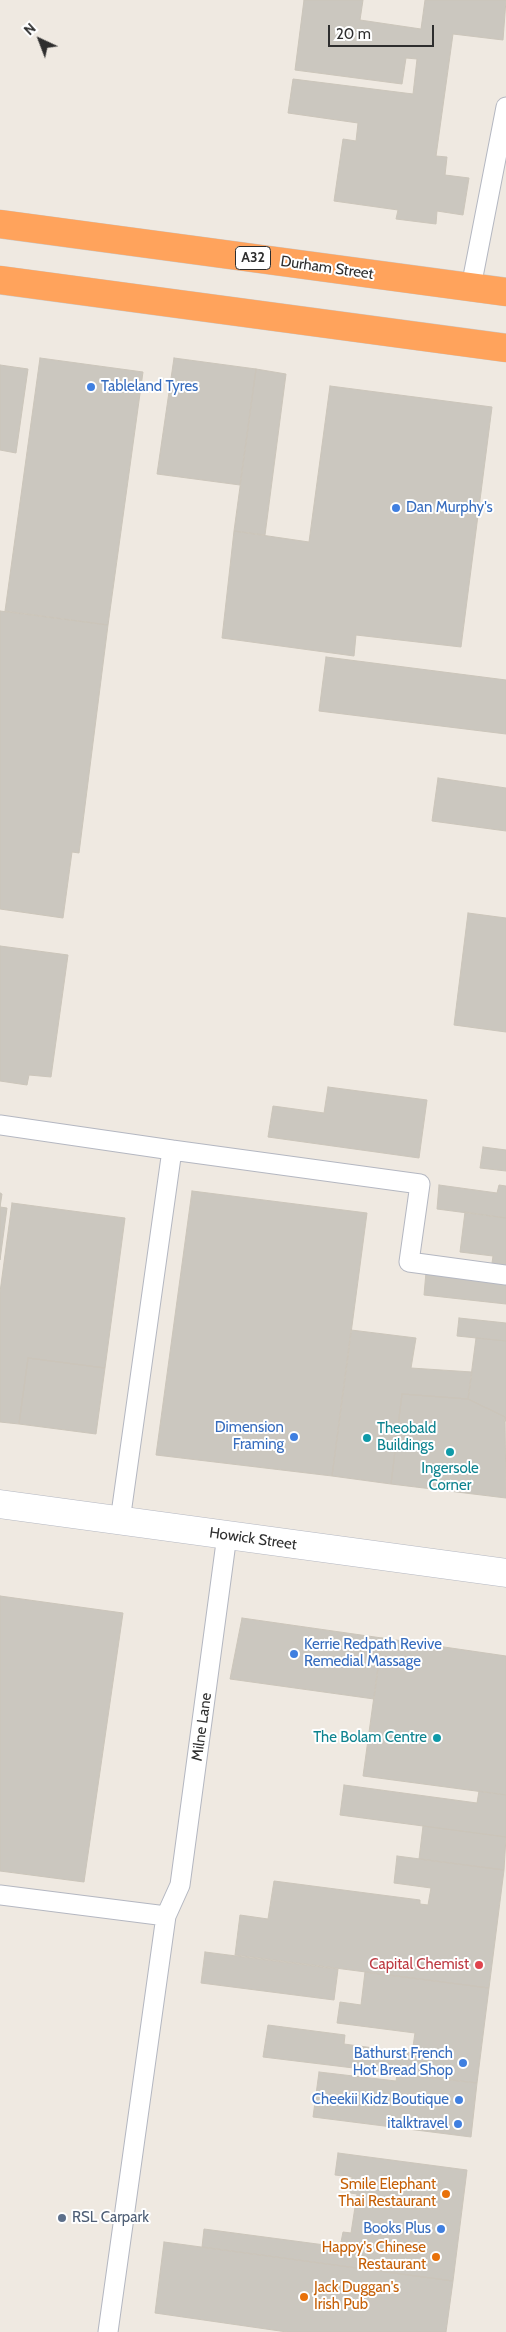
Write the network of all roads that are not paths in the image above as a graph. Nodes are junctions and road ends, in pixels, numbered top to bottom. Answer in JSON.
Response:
{"nodes":[{"id":1,"x":506,"y":107,"type":"edge"},
{"id":2,"x":0,"y":224,"type":"edge"},
{"id":3,"x":0,"y":280,"type":"edge"},
{"id":4,"x":471,"y":287,"type":"junction"},
{"id":5,"x":506,"y":292,"type":"edge"},
{"id":6,"x":506,"y":348,"type":"edge"},
{"id":7,"x":0,"y":1125,"type":"edge"},
{"id":8,"x":172,"y":1150,"type":"junction"},
{"id":9,"x":506,"y":1275,"type":"edge"},
{"id":10,"x":0,"y":1504,"type":"edge"},
{"id":11,"x":120,"y":1521,"type":"junction"},
{"id":12,"x":227,"y":1535,"type":"junction"},
{"id":13,"x":506,"y":1573,"type":"edge"},
{"id":14,"x":0,"y":1896,"type":"edge"},
{"id":15,"x":166,"y":1916,"type":"junction"},
{"id":16,"x":108,"y":2332,"type":"edge"}],
"edges":[{"from":1,"to":4,"type":"lane"},
{"from":2,"to":4,"type":"highway","name":"Durham Street","number":"A32"},
{"from":3,"to":6,"type":"highway"},
{"from":4,"to":5,"type":"highway","name":"Durham Street","number":"A32"},
{"from":7,"to":8,"type":"lane"},
{"from":8,"to":9,"type":"lane"},
{"from":8,"to":11,"type":"lane"},
{"from":10,"to":11,"type":"street","name":"Howick Street"},
{"from":11,"to":12,"type":"street","name":"Howick Street"},
{"from":12,"to":13,"type":"street","name":"Howick Street"},
{"from":12,"to":15,"type":"lane","name":"Milne Lane"},
{"from":14,"to":15,"type":"lane"},
{"from":15,"to":16,"type":"lane","name":"Milne Lane"}]}
